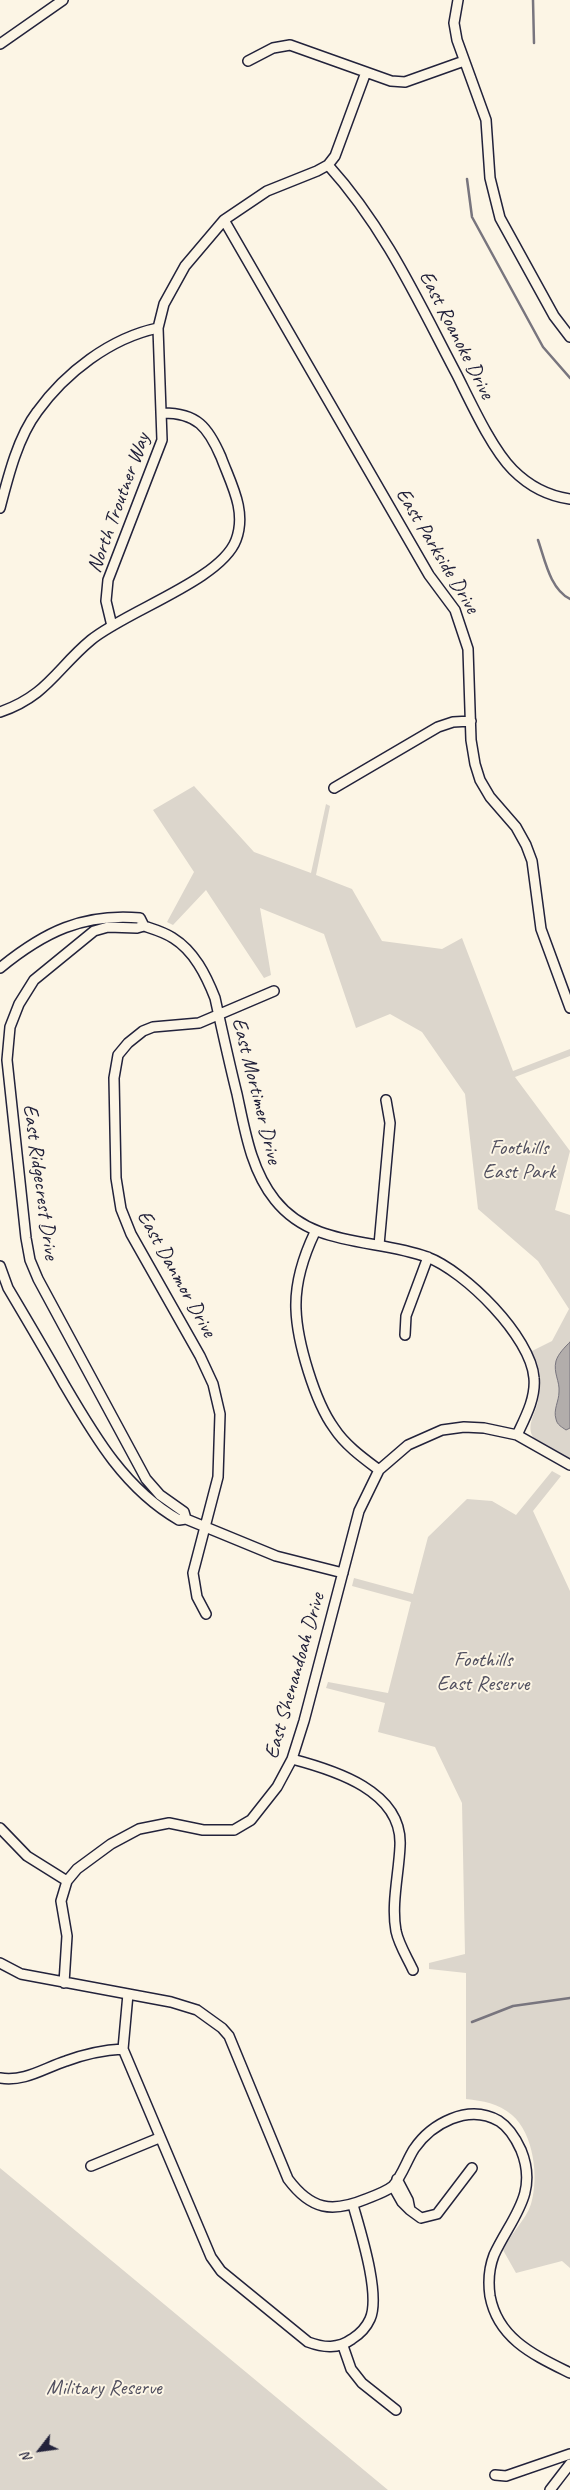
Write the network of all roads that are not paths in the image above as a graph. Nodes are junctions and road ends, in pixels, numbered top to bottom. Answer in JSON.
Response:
{"nodes":[{"id":1,"x":63,"y":0,"type":"edge"},
{"id":2,"x":458,"y":0,"type":"edge"},
{"id":3,"x":0,"y":44,"type":"edge"},
{"id":4,"x":248,"y":61,"type":"dead end"},
{"id":5,"x":464,"y":61,"type":"junction"},
{"id":6,"x":366,"y":72,"type":"junction"},
{"id":7,"x":328,"y":165,"type":"junction"},
{"id":8,"x":224,"y":220,"type":"junction"},
{"id":9,"x":158,"y":328,"type":"junction"},
{"id":10,"x":570,"y":337,"type":"edge"},
{"id":11,"x":163,"y":413,"type":"junction"},
{"id":12,"x":570,"y":499,"type":"edge"},
{"id":13,"x":0,"y":508,"type":"edge"},
{"id":14,"x":112,"y":626,"type":"junction"},
{"id":15,"x":0,"y":712,"type":"edge"},
{"id":16,"x":471,"y":722,"type":"junction"},
{"id":17,"x":334,"y":788,"type":"dead end"},
{"id":18,"x":144,"y":926,"type":"junction"},
{"id":19,"x":0,"y":968,"type":"edge"},
{"id":20,"x":274,"y":991,"type":"dead end"},
{"id":21,"x":570,"y":1008,"type":"edge"},
{"id":22,"x":218,"y":1014,"type":"junction"},
{"id":23,"x":386,"y":1100,"type":"dead end"},
{"id":24,"x":315,"y":1232,"type":"junction"},
{"id":25,"x":379,"y":1245,"type":"junction"},
{"id":26,"x":428,"y":1257,"type":"junction"},
{"id":27,"x":0,"y":1266,"type":"edge"},
{"id":28,"x":405,"y":1335,"type":"dead end"},
{"id":29,"x":517,"y":1435,"type":"junction"},
{"id":30,"x":570,"y":1466,"type":"edge"},
{"id":31,"x":379,"y":1470,"type":"junction"},
{"id":32,"x":186,"y":1519,"type":"junction"},
{"id":33,"x":205,"y":1527,"type":"junction"},
{"id":34,"x":342,"y":1573,"type":"junction"},
{"id":35,"x":206,"y":1614,"type":"dead end"},
{"id":36,"x":292,"y":1759,"type":"junction"},
{"id":37,"x":0,"y":1828,"type":"edge"},
{"id":38,"x":67,"y":1881,"type":"junction"},
{"id":39,"x":0,"y":1962,"type":"edge"},
{"id":40,"x":413,"y":1970,"type":"dead end"},
{"id":41,"x":64,"y":1983,"type":"junction"},
{"id":42,"x":128,"y":1994,"type":"junction"},
{"id":43,"x":123,"y":2048,"type":"junction"},
{"id":44,"x":0,"y":2078,"type":"edge"},
{"id":45,"x":159,"y":2138,"type":"junction"},
{"id":46,"x":91,"y":2166,"type":"dead end"},
{"id":47,"x":472,"y":2168,"type":"dead end"},
{"id":48,"x":395,"y":2182,"type":"junction"},
{"id":49,"x":353,"y":2205,"type":"junction"},
{"id":50,"x":343,"y":2346,"type":"junction"},
{"id":51,"x":570,"y":2373,"type":"edge"},
{"id":52,"x":396,"y":2410,"type":"dead end"},
{"id":53,"x":570,"y":2454,"type":"edge"},
{"id":54,"x":570,"y":2464,"type":"edge"},
{"id":55,"x":495,"y":2475,"type":"dead end"},
{"id":56,"x":550,"y":2490,"type":"edge"}],
"edges":[{"from":1,"to":3,"type":"street"},
{"from":2,"to":5,"type":"street"},
{"from":4,"to":6,"type":"street"},
{"from":5,"to":6,"type":"street"},
{"from":5,"to":10,"type":"street"},
{"from":6,"to":7,"type":"street"},
{"from":7,"to":8,"type":"street","name":"North Troutner Way"},
{"from":7,"to":12,"type":"street","name":"East Roanoke Drive"},
{"from":8,"to":9,"type":"street","name":"North Troutner Way"},
{"from":8,"to":16,"type":"street","name":"East Parkside Drive"},
{"from":9,"to":11,"type":"street","name":"North Troutner Way"},
{"from":9,"to":13,"type":"street"},
{"from":11,"to":14,"type":"street","name":"North Troutner Way"},
{"from":11,"to":14,"type":"street"},
{"from":14,"to":15,"type":"street"},
{"from":16,"to":17,"type":"street"},
{"from":16,"to":21,"type":"street","name":"East Parkside Drive"},
{"from":18,"to":19,"type":"street"},
{"from":18,"to":22,"type":"street","name":"East Mortimer Drive"},
{"from":18,"to":32,"type":"street","name":"East Ridgecrest Drive"},
{"from":20,"to":22,"type":"street","name":"East Danmor Drive"},
{"from":22,"to":24,"type":"street","name":"East Mortimer Drive"},
{"from":22,"to":33,"type":"street","name":"East Danmor Drive"},
{"from":23,"to":25,"type":"street"},
{"from":24,"to":25,"type":"street","name":"East Mortimer Drive"},
{"from":24,"to":31,"type":"street"},
{"from":25,"to":26,"type":"street","name":"East Mortimer Drive"},
{"from":26,"to":28,"type":"street"},
{"from":26,"to":29,"type":"street","name":"East Mortimer Drive"},
{"from":27,"to":32,"type":"street","name":"East Ridgecrest Drive"},
{"from":29,"to":30,"type":"street","name":"East Shenandoah Drive"},
{"from":29,"to":31,"type":"street","name":"East Shenandoah Drive"},
{"from":31,"to":34,"type":"street","name":"East Shenandoah Drive"},
{"from":32,"to":33,"type":"street","name":"East Ridgecrest Drive"},
{"from":33,"to":34,"type":"street","name":"East Ridgecrest Drive"},
{"from":33,"to":35,"type":"street","name":"East Danmor Drive"},
{"from":34,"to":36,"type":"street","name":"East Shenandoah Drive"},
{"from":36,"to":38,"type":"street","name":"East Shenandoah Drive"},
{"from":36,"to":40,"type":"street"},
{"from":37,"to":38,"type":"street"},
{"from":38,"to":41,"type":"street"},
{"from":39,"to":41,"type":"street"},
{"from":41,"to":42,"type":"street"},
{"from":42,"to":43,"type":"street"},
{"from":42,"to":49,"type":"street"},
{"from":43,"to":44,"type":"street"},
{"from":43,"to":45,"type":"street"},
{"from":45,"to":46,"type":"street"},
{"from":45,"to":50,"type":"street"},
{"from":47,"to":48,"type":"street"},
{"from":48,"to":49,"type":"street"},
{"from":48,"to":51,"type":"street"},
{"from":49,"to":50,"type":"street"},
{"from":50,"to":52,"type":"street"},
{"from":53,"to":55,"type":"street"},
{"from":54,"to":56,"type":"street"}]}
